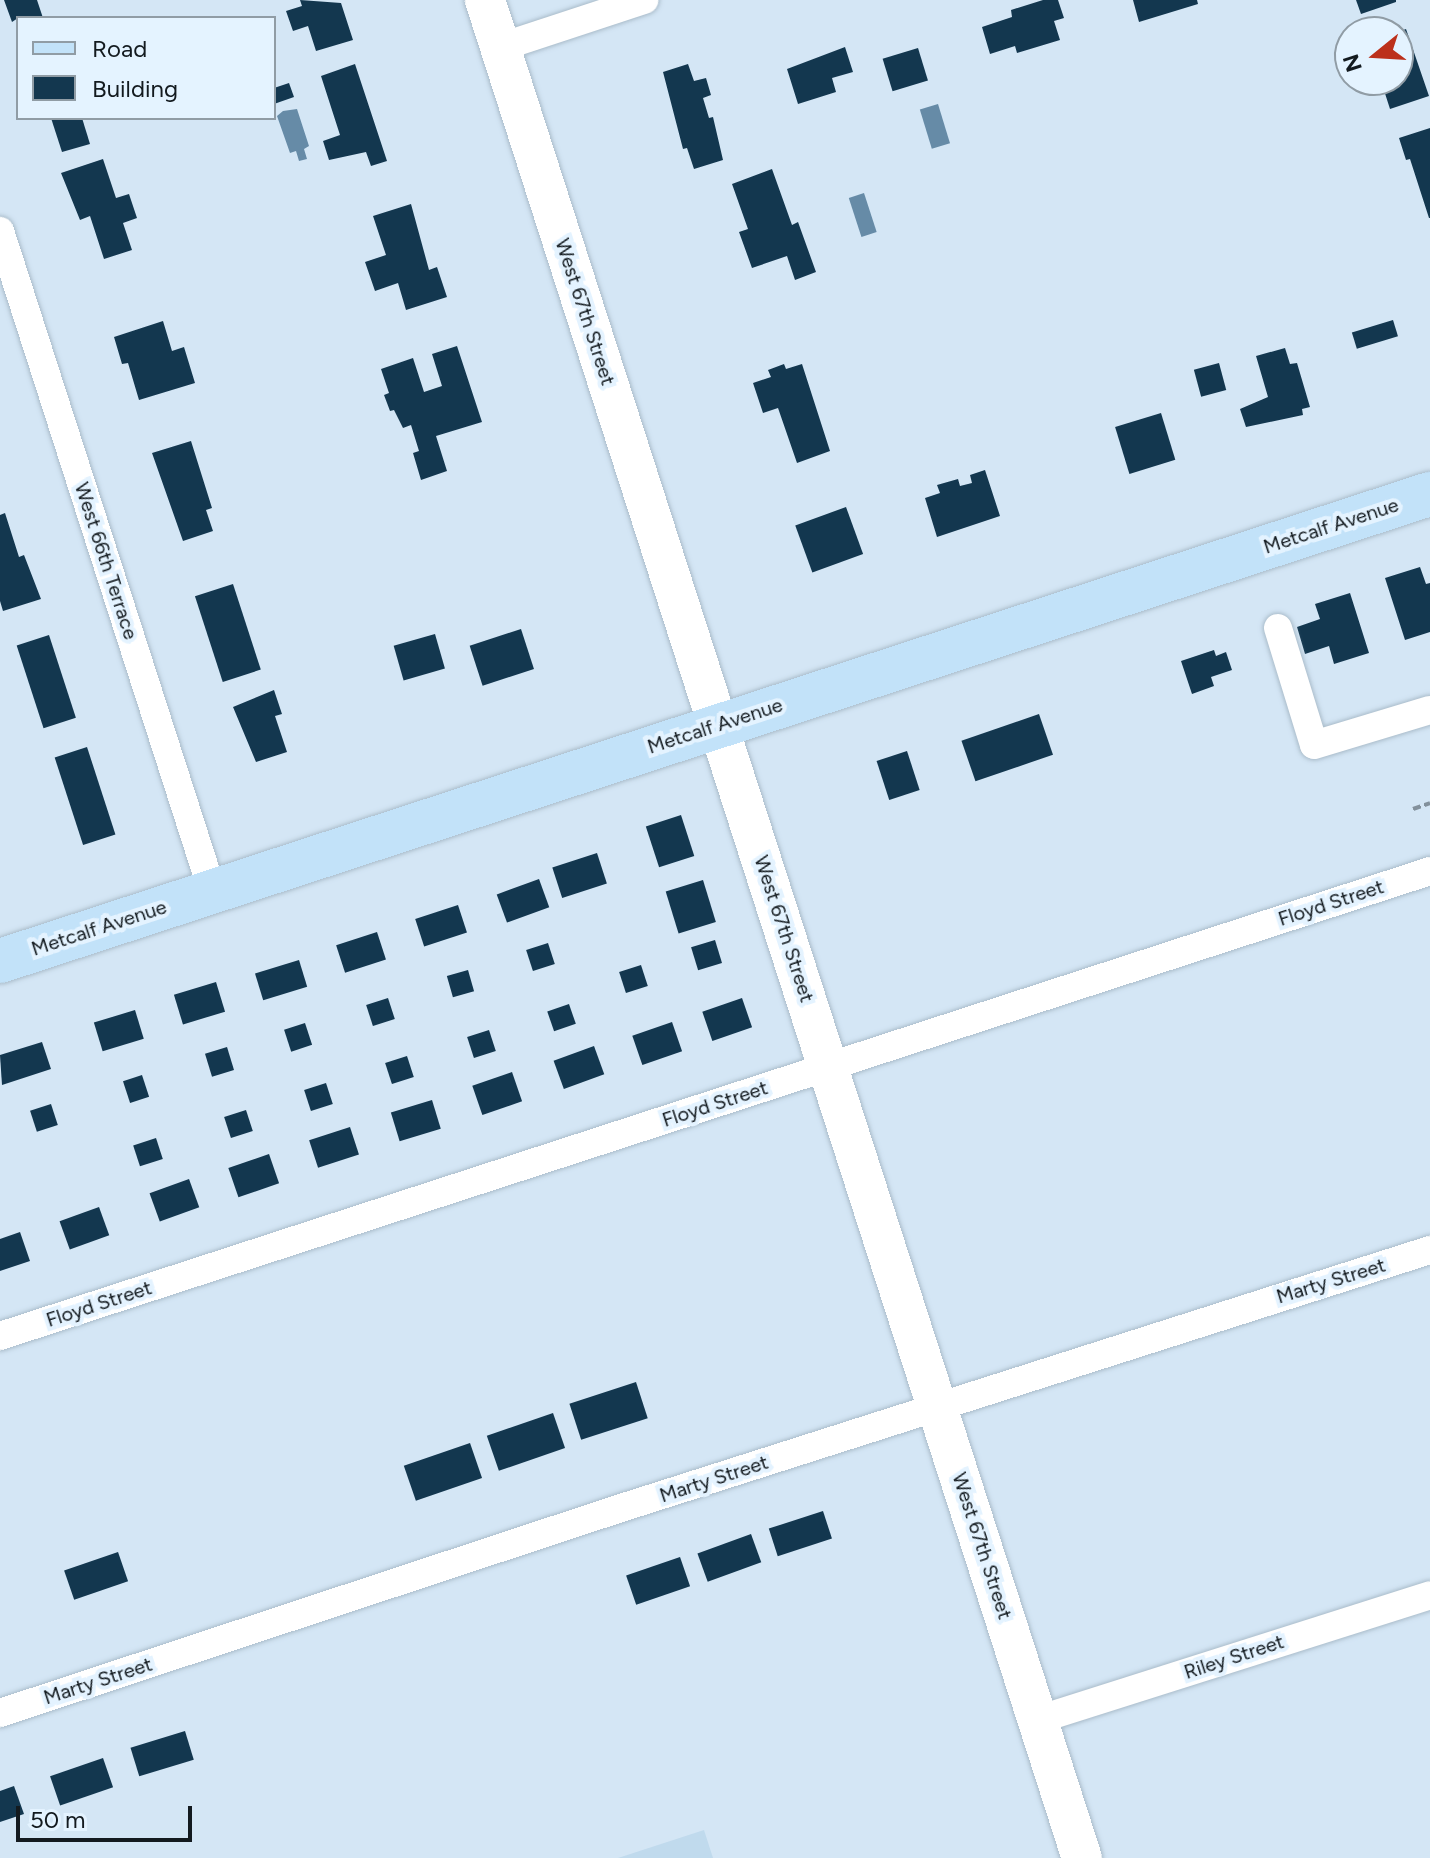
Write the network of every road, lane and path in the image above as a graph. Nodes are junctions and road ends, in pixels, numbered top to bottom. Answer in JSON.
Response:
{"nodes":[{"id":1,"x":485,"y":0,"type":"edge"},
{"id":2,"x":644,"y":0,"type":"edge"},
{"id":3,"x":501,"y":47,"type":"junction"},
{"id":4,"x":0,"y":231,"type":"edge"},
{"id":5,"x":1430,"y":494,"type":"edge"},
{"id":6,"x":1278,"y":628,"type":"dead end"},
{"id":7,"x":1430,"y":710,"type":"edge"},
{"id":8,"x":718,"y":725,"type":"junction"},
{"id":9,"x":1430,"y":803,"type":"edge"},
{"id":10,"x":1413,"y":809,"type":"dead end"},
{"id":11,"x":1430,"y":871,"type":"edge"},
{"id":12,"x":212,"y":890,"type":"junction"},
{"id":13,"x":0,"y":961,"type":"edge"},
{"id":14,"x":828,"y":1066,"type":"junction"},
{"id":15,"x":1430,"y":1250,"type":"edge"},
{"id":16,"x":0,"y":1336,"type":"edge"},
{"id":17,"x":937,"y":1407,"type":"junction"},
{"id":18,"x":1430,"y":1595,"type":"edge"},
{"id":19,"x":0,"y":1713,"type":"edge"},
{"id":20,"x":1037,"y":1720,"type":"junction"},
{"id":21,"x":1082,"y":1858,"type":"edge"}],
"edges":[{"from":1,"to":3,"type":"street","name":"West 67th Street"},
{"from":2,"to":3,"type":"street"},
{"from":3,"to":8,"type":"street","name":"West 67th Street"},
{"from":4,"to":12,"type":"street","name":"West 66th Terrace"},
{"from":5,"to":8,"type":"main road","name":"Metcalf Avenue"},
{"from":6,"to":7,"type":"street"},
{"from":8,"to":12,"type":"main road","name":"Metcalf Avenue"},
{"from":8,"to":14,"type":"street","name":"West 67th Street"},
{"from":9,"to":10,"type":"path"},
{"from":11,"to":14,"type":"street","name":"Floyd Street"},
{"from":12,"to":13,"type":"main road","name":"Metcalf Avenue"},
{"from":14,"to":16,"type":"street","name":"Floyd Street"},
{"from":14,"to":17,"type":"street","name":"West 67th Street"},
{"from":15,"to":17,"type":"street","name":"Marty Street"},
{"from":17,"to":19,"type":"street","name":"Marty Street"},
{"from":17,"to":20,"type":"street","name":"West 67th Street"},
{"from":18,"to":20,"type":"street","name":"Riley Street"},
{"from":20,"to":21,"type":"street","name":"West 67th Street"}]}
